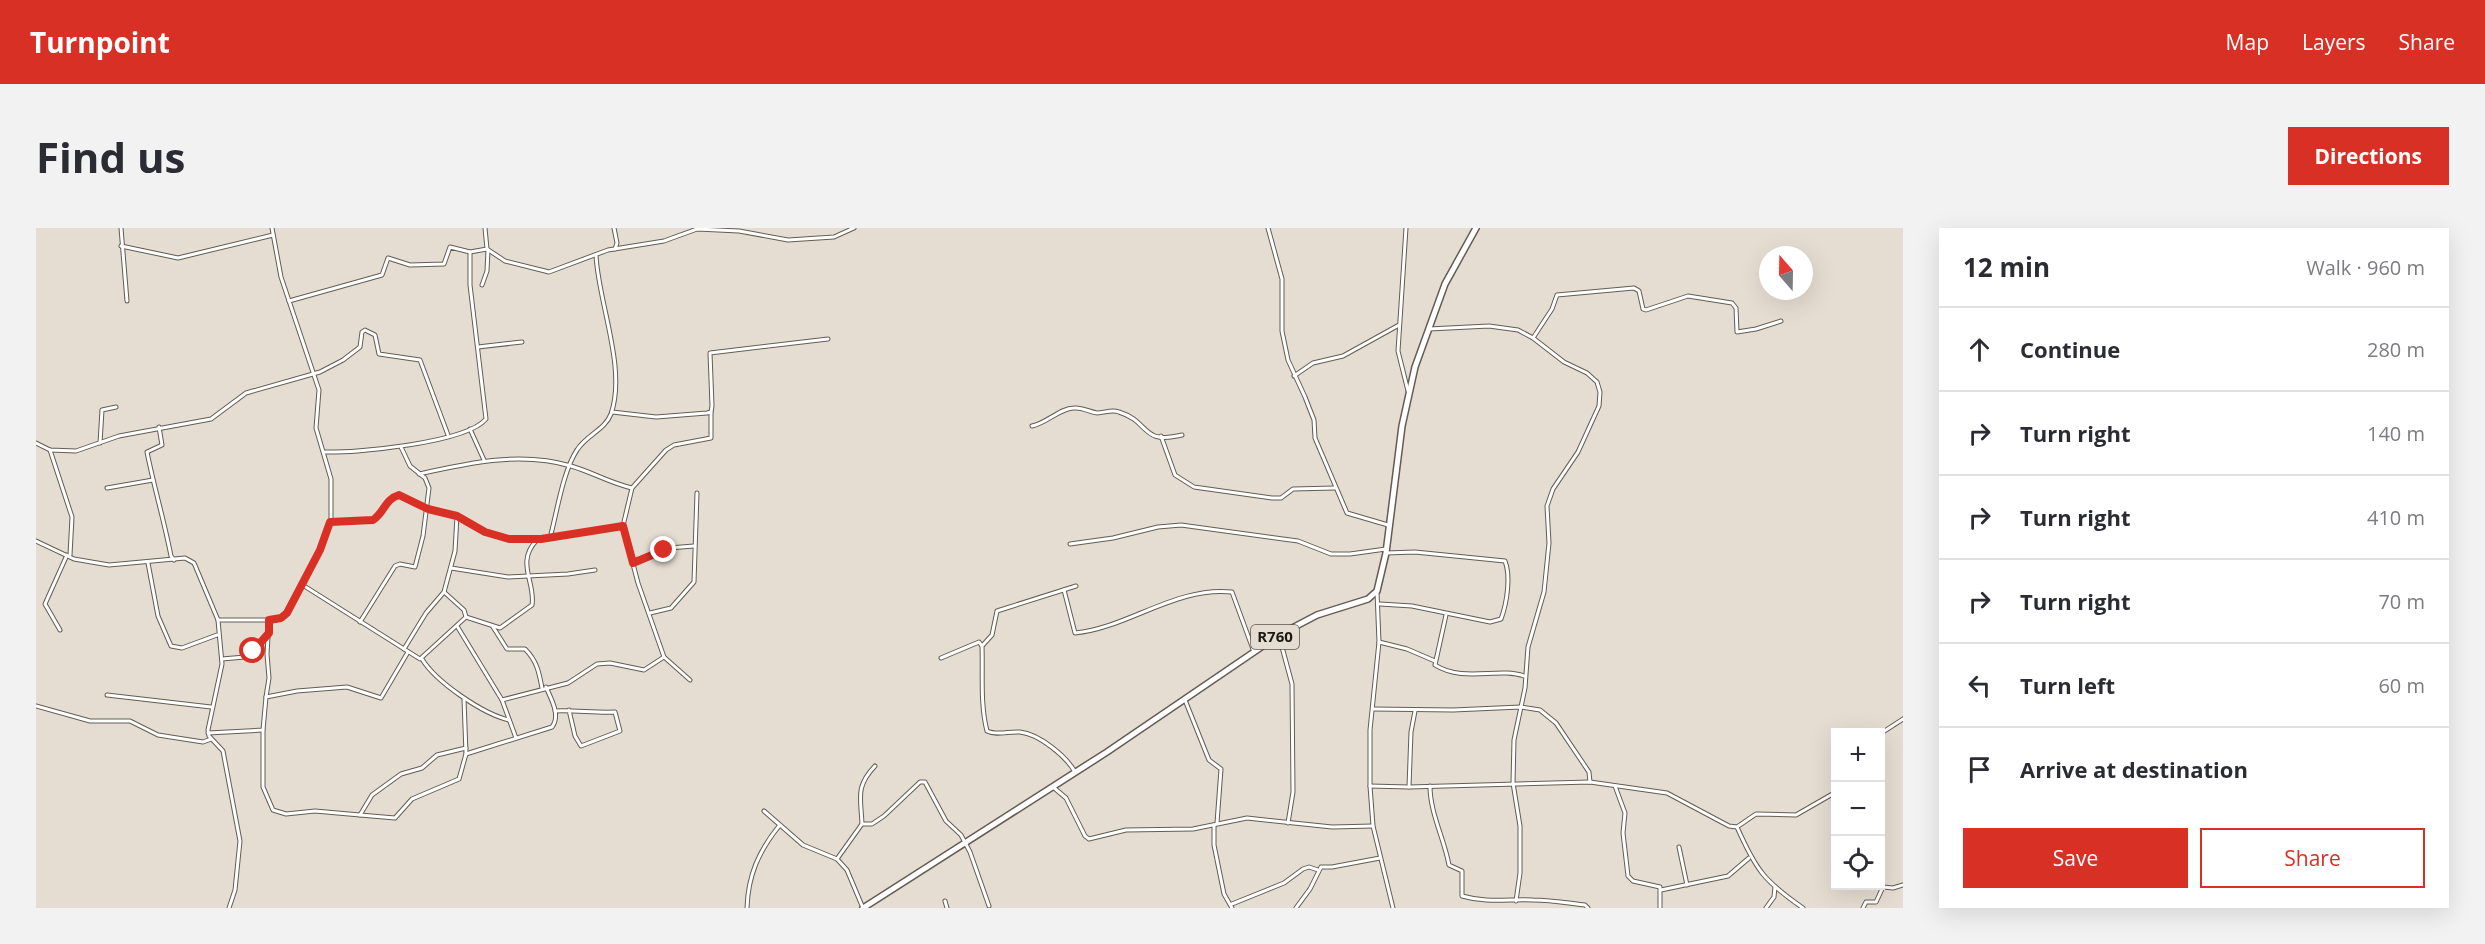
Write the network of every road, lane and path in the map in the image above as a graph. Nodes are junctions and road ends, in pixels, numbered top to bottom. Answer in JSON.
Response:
{"nodes":[{"id":1,"x":121,"y":228,"type":"edge"},
{"id":2,"x":272,"y":228,"type":"edge"},
{"id":3,"x":485,"y":228,"type":"edge"},
{"id":4,"x":614,"y":228,"type":"edge"},
{"id":5,"x":854,"y":228,"type":"edge"},
{"id":6,"x":1268,"y":228,"type":"edge"},
{"id":7,"x":1406,"y":228,"type":"edge"},
{"id":8,"x":1474,"y":229,"type":"edge"},
{"id":9,"x":273,"y":235,"type":"junction"},
{"id":10,"x":121,"y":246,"type":"junction"},
{"id":11,"x":487,"y":249,"type":"junction"},
{"id":12,"x":615,"y":249,"type":"junction"},
{"id":13,"x":470,"y":252,"type":"junction"},
{"id":14,"x":596,"y":255,"type":"junction"},
{"id":15,"x":482,"y":285,"type":"dead end"},
{"id":16,"x":127,"y":301,"type":"dead end"},
{"id":17,"x":289,"y":301,"type":"junction"},
{"id":18,"x":1781,"y":321,"type":"dead end"},
{"id":19,"x":1400,"y":324,"type":"junction"},
{"id":20,"x":1428,"y":329,"type":"junction"},
{"id":21,"x":1533,"y":338,"type":"junction"},
{"id":22,"x":828,"y":339,"type":"dead end"},
{"id":23,"x":522,"y":342,"type":"dead end"},
{"id":24,"x":478,"y":347,"type":"junction"},
{"id":25,"x":313,"y":374,"type":"junction"},
{"id":26,"x":1294,"y":376,"type":"junction"},
{"id":27,"x":1409,"y":396,"type":"junction"},
{"id":28,"x":116,"y":407,"type":"dead end"},
{"id":29,"x":612,"y":412,"type":"junction"},
{"id":30,"x":711,"y":412,"type":"junction"},
{"id":31,"x":1032,"y":426,"type":"dead end"},
{"id":32,"x":159,"y":427,"type":"junction"},
{"id":33,"x":470,"y":429,"type":"junction"},
{"id":34,"x":448,"y":435,"type":"junction"},
{"id":35,"x":1182,"y":435,"type":"dead end"},
{"id":36,"x":1161,"y":436,"type":"junction"},
{"id":37,"x":36,"y":443,"type":"edge"},
{"id":38,"x":100,"y":443,"type":"junction"},
{"id":39,"x":402,"y":447,"type":"junction"},
{"id":40,"x":50,"y":450,"type":"junction"},
{"id":41,"x":324,"y":453,"type":"junction"},
{"id":42,"x":484,"y":460,"type":"junction"},
{"id":43,"x":569,"y":465,"type":"junction"},
{"id":44,"x":419,"y":474,"type":"junction"},
{"id":45,"x":153,"y":480,"type":"junction"},
{"id":46,"x":107,"y":488,"type":"dead end"},
{"id":47,"x":632,"y":488,"type":"junction"},
{"id":48,"x":1335,"y":488,"type":"junction"},
{"id":49,"x":697,"y":493,"type":"dead end"},
{"id":50,"x":428,"y":509,"type":"junction"},
{"id":51,"x":457,"y":516,"type":"junction"},
{"id":52,"x":330,"y":522,"type":"junction"},
{"id":53,"x":623,"y":526,"type":"junction"},
{"id":54,"x":1389,"y":526,"type":"junction"},
{"id":55,"x":550,"y":538,"type":"junction"},
{"id":56,"x":537,"y":540,"type":"junction"},
{"id":57,"x":36,"y":541,"type":"edge"},
{"id":58,"x":1070,"y":544,"type":"dead end"},
{"id":59,"x":695,"y":546,"type":"junction"},
{"id":60,"x":1386,"y":551,"type":"junction"},
{"id":61,"x":68,"y":555,"type":"junction"},
{"id":62,"x":174,"y":560,"type":"junction"},
{"id":63,"x":148,"y":563,"type":"junction"},
{"id":64,"x":633,"y":563,"type":"junction"},
{"id":65,"x":451,"y":568,"type":"junction"},
{"id":66,"x":595,"y":570,"type":"dead end"},
{"id":67,"x":526,"y":575,"type":"junction"},
{"id":68,"x":301,"y":584,"type":"junction"},
{"id":69,"x":1076,"y":586,"type":"dead end"},
{"id":70,"x":1064,"y":590,"type":"junction"},
{"id":71,"x":1377,"y":591,"type":"junction"},
{"id":72,"x":444,"y":592,"type":"junction"},
{"id":73,"x":1380,"y":604,"type":"junction"},
{"id":74,"x":650,"y":613,"type":"junction"},
{"id":75,"x":1446,"y":615,"type":"junction"},
{"id":76,"x":466,"y":617,"type":"junction"},
{"id":77,"x":218,"y":620,"type":"junction"},
{"id":78,"x":269,"y":620,"type":"junction"},
{"id":79,"x":360,"y":622,"type":"junction"},
{"id":80,"x":457,"y":626,"type":"junction"},
{"id":81,"x":492,"y":626,"type":"junction"},
{"id":82,"x":60,"y":630,"type":"dead end"},
{"id":83,"x":269,"y":633,"type":"junction"},
{"id":84,"x":218,"y":634,"type":"junction"},
{"id":85,"x":1279,"y":635,"type":"junction"},
{"id":86,"x":1379,"y":642,"type":"junction"},
{"id":87,"x":982,"y":646,"type":"junction"},
{"id":88,"x":404,"y":649,"type":"junction"},
{"id":89,"x":408,"y":652,"type":"junction"},
{"id":90,"x":1254,"y":652,"type":"junction"},
{"id":91,"x":664,"y":657,"type":"junction"},
{"id":92,"x":941,"y":658,"type":"dead end"},
{"id":93,"x":222,"y":659,"type":"junction"},
{"id":94,"x":422,"y":659,"type":"junction"},
{"id":95,"x":1435,"y":661,"type":"junction"},
{"id":96,"x":1524,"y":676,"type":"junction"},
{"id":97,"x":690,"y":680,"type":"dead end"},
{"id":98,"x":544,"y":688,"type":"junction"},
{"id":99,"x":107,"y":694,"type":"dead end"},
{"id":100,"x":266,"y":697,"type":"junction"},
{"id":101,"x":464,"y":699,"type":"junction"},
{"id":102,"x":502,"y":700,"type":"junction"},
{"id":103,"x":1185,"y":700,"type":"junction"},
{"id":104,"x":36,"y":706,"type":"edge"},
{"id":105,"x":211,"y":707,"type":"junction"},
{"id":106,"x":1521,"y":707,"type":"junction"},
{"id":107,"x":1373,"y":709,"type":"junction"},
{"id":108,"x":569,"y":710,"type":"junction"},
{"id":109,"x":555,"y":711,"type":"junction"},
{"id":110,"x":1415,"y":711,"type":"junction"},
{"id":111,"x":1903,"y":719,"type":"edge"},
{"id":112,"x":509,"y":720,"type":"junction"},
{"id":113,"x":263,"y":730,"type":"junction"},
{"id":114,"x":1885,"y":731,"type":"edge"},
{"id":115,"x":208,"y":733,"type":"junction"},
{"id":116,"x":516,"y":738,"type":"junction"},
{"id":117,"x":211,"y":739,"type":"junction"},
{"id":118,"x":466,"y":748,"type":"junction"},
{"id":119,"x":466,"y":754,"type":"junction"},
{"id":120,"x":875,"y":766,"type":"dead end"},
{"id":121,"x":1075,"y":772,"type":"junction"},
{"id":122,"x":1590,"y":782,"type":"junction"},
{"id":123,"x":1513,"y":783,"type":"junction"},
{"id":124,"x":1615,"y":785,"type":"junction"},
{"id":125,"x":1370,"y":786,"type":"junction"},
{"id":126,"x":1431,"y":786,"type":"junction"},
{"id":127,"x":1052,"y":787,"type":"junction"},
{"id":128,"x":1409,"y":787,"type":"junction"},
{"id":129,"x":1831,"y":795,"type":"edge"},
{"id":130,"x":764,"y":812,"type":"dead end"},
{"id":131,"x":360,"y":815,"type":"junction"},
{"id":132,"x":862,"y":824,"type":"junction"},
{"id":133,"x":1216,"y":824,"type":"junction"},
{"id":134,"x":1288,"y":824,"type":"junction"},
{"id":135,"x":779,"y":826,"type":"junction"},
{"id":136,"x":1373,"y":826,"type":"junction"},
{"id":137,"x":1737,"y":827,"type":"junction"},
{"id":138,"x":964,"y":843,"type":"junction"},
{"id":139,"x":1679,"y":848,"type":"dead end"},
{"id":140,"x":1380,"y":858,"type":"junction"},
{"id":141,"x":1749,"y":858,"type":"junction"},
{"id":142,"x":837,"y":859,"type":"junction"},
{"id":143,"x":1318,"y":870,"type":"junction"},
{"id":144,"x":1687,"y":885,"type":"junction"},
{"id":145,"x":1903,"y":885,"type":"edge"},
{"id":146,"x":1774,"y":887,"type":"junction"},
{"id":147,"x":1661,"y":890,"type":"junction"},
{"id":148,"x":945,"y":901,"type":"dead end"},
{"id":149,"x":1516,"y":901,"type":"junction"},
{"id":150,"x":989,"y":906,"type":"dead end"},
{"id":151,"x":1232,"y":906,"type":"edge"},
{"id":152,"x":229,"y":908,"type":"edge"},
{"id":153,"x":747,"y":908,"type":"edge"},
{"id":154,"x":863,"y":908,"type":"edge"},
{"id":155,"x":947,"y":908,"type":"edge"},
{"id":156,"x":1296,"y":908,"type":"edge"},
{"id":157,"x":1393,"y":908,"type":"edge"},
{"id":158,"x":1588,"y":908,"type":"edge"},
{"id":159,"x":1660,"y":908,"type":"edge"},
{"id":160,"x":1766,"y":908,"type":"edge"},
{"id":161,"x":1803,"y":908,"type":"edge"},
{"id":162,"x":1863,"y":908,"type":"edge"}],
"edges":[{"from":1,"to":10,"type":"street"},
{"from":2,"to":9,"type":"street"},
{"from":3,"to":11,"type":"street"},
{"from":4,"to":12,"type":"street"},
{"from":5,"to":12,"type":"street"},
{"from":6,"to":26,"type":"street"},
{"from":7,"to":19,"type":"street"},
{"from":8,"to":20,"type":"main road"},
{"from":9,"to":10,"type":"street"},
{"from":9,"to":17,"type":"street"},
{"from":10,"to":16,"type":"street"},
{"from":11,"to":13,"type":"street"},
{"from":11,"to":14,"type":"street"},
{"from":11,"to":15,"type":"street"},
{"from":12,"to":14,"type":"street"},
{"from":13,"to":17,"type":"street"},
{"from":13,"to":24,"type":"street"},
{"from":14,"to":29,"type":"street"},
{"from":17,"to":25,"type":"street"},
{"from":18,"to":21,"type":"street"},
{"from":19,"to":26,"type":"street"},
{"from":19,"to":27,"type":"street"},
{"from":20,"to":21,"type":"street"},
{"from":20,"to":27,"type":"main road"},
{"from":21,"to":96,"type":"street"},
{"from":22,"to":30,"type":"street"},
{"from":23,"to":24,"type":"street"},
{"from":24,"to":33,"type":"street"},
{"from":25,"to":32,"type":"street"},
{"from":25,"to":34,"type":"street"},
{"from":25,"to":41,"type":"street"},
{"from":26,"to":48,"type":"street"},
{"from":27,"to":54,"type":"main road"},
{"from":28,"to":38,"type":"street"},
{"from":29,"to":30,"type":"street"},
{"from":29,"to":43,"type":"street"},
{"from":30,"to":47,"type":"street"},
{"from":31,"to":36,"type":"street"},
{"from":32,"to":38,"type":"street"},
{"from":32,"to":45,"type":"street"},
{"from":33,"to":34,"type":"street"},
{"from":33,"to":42,"type":"street"},
{"from":34,"to":39,"type":"street"},
{"from":35,"to":36,"type":"street"},
{"from":36,"to":48,"type":"street"},
{"from":37,"to":40,"type":"street"},
{"from":38,"to":40,"type":"street"},
{"from":39,"to":41,"type":"street"},
{"from":39,"to":44,"type":"street"},
{"from":40,"to":61,"type":"street"},
{"from":41,"to":52,"type":"street"},
{"from":42,"to":43,"type":"street"},
{"from":42,"to":44,"type":"street"},
{"from":43,"to":47,"type":"street"},
{"from":43,"to":55,"type":"street"},
{"from":44,"to":50,"type":"street"},
{"from":45,"to":46,"type":"street"},
{"from":45,"to":62,"type":"street"},
{"from":47,"to":53,"type":"street"},
{"from":48,"to":54,"type":"street"},
{"from":49,"to":59,"type":"street"},
{"from":50,"to":51,"type":"street"},
{"from":50,"to":52,"type":"street"},
{"from":50,"to":79,"type":"street"},
{"from":51,"to":56,"type":"street"},
{"from":51,"to":65,"type":"street"},
{"from":52,"to":68,"type":"street"},
{"from":53,"to":55,"type":"street"},
{"from":53,"to":64,"type":"street"},
{"from":54,"to":60,"type":"main road"},
{"from":55,"to":56,"type":"street"},
{"from":56,"to":67,"type":"street"},
{"from":57,"to":61,"type":"street"},
{"from":58,"to":60,"type":"street"},
{"from":59,"to":64,"type":"street"},
{"from":59,"to":74,"type":"street"},
{"from":60,"to":71,"type":"main road"},
{"from":60,"to":75,"type":"street"},
{"from":61,"to":63,"type":"street"},
{"from":61,"to":82,"type":"street"},
{"from":62,"to":63,"type":"street"},
{"from":62,"to":77,"type":"street"},
{"from":63,"to":84,"type":"street"},
{"from":64,"to":74,"type":"street"},
{"from":65,"to":67,"type":"street"},
{"from":65,"to":72,"type":"street"},
{"from":66,"to":67,"type":"street"},
{"from":67,"to":81,"type":"street"},
{"from":68,"to":78,"type":"street"},
{"from":68,"to":79,"type":"street"},
{"from":69,"to":70,"type":"street"},
{"from":70,"to":87,"type":"street"},
{"from":70,"to":90,"type":"street"},
{"from":71,"to":73,"type":"street"},
{"from":71,"to":85,"type":"main road","number":"R760"},
{"from":72,"to":76,"type":"street"},
{"from":72,"to":88,"type":"street"},
{"from":73,"to":75,"type":"street"},
{"from":73,"to":86,"type":"street"},
{"from":74,"to":91,"type":"street"},
{"from":75,"to":95,"type":"street"},
{"from":76,"to":80,"type":"street"},
{"from":76,"to":81,"type":"street"},
{"from":77,"to":78,"type":"street"},
{"from":77,"to":84,"type":"street"},
{"from":78,"to":83,"type":"street"},
{"from":79,"to":88,"type":"street"},
{"from":80,"to":94,"type":"street"},
{"from":80,"to":102,"type":"street"},
{"from":81,"to":98,"type":"street"},
{"from":83,"to":93,"type":"street"},
{"from":83,"to":100,"type":"street"},
{"from":84,"to":93,"type":"street"},
{"from":85,"to":90,"type":"main road","number":"R760"},
{"from":85,"to":134,"type":"street"},
{"from":86,"to":95,"type":"street"},
{"from":86,"to":107,"type":"street"},
{"from":87,"to":92,"type":"street"},
{"from":87,"to":121,"type":"street"},
{"from":88,"to":89,"type":"street"},
{"from":89,"to":94,"type":"street"},
{"from":89,"to":100,"type":"street"},
{"from":90,"to":103,"type":"main road","number":"R760"},
{"from":91,"to":97,"type":"street"},
{"from":91,"to":98,"type":"street"},
{"from":93,"to":105,"type":"street"},
{"from":94,"to":101,"type":"street"},
{"from":95,"to":96,"type":"street"},
{"from":96,"to":106,"type":"street"},
{"from":98,"to":102,"type":"street"},
{"from":98,"to":109,"type":"street"},
{"from":99,"to":105,"type":"street"},
{"from":100,"to":113,"type":"street"},
{"from":101,"to":112,"type":"street"},
{"from":101,"to":118,"type":"street"},
{"from":102,"to":112,"type":"street"},
{"from":103,"to":121,"type":"main road","number":"R760"},
{"from":103,"to":133,"type":"street"},
{"from":104,"to":117,"type":"street"},
{"from":105,"to":115,"type":"street"},
{"from":106,"to":110,"type":"street"},
{"from":106,"to":122,"type":"street"},
{"from":106,"to":123,"type":"street"},
{"from":107,"to":110,"type":"street"},
{"from":107,"to":125,"type":"street"},
{"from":108,"to":108,"type":"street"},
{"from":108,"to":109,"type":"street"},
{"from":109,"to":116,"type":"street"},
{"from":110,"to":128,"type":"street"},
{"from":111,"to":114,"type":"street"},
{"from":112,"to":116,"type":"street"},
{"from":113,"to":115,"type":"street"},
{"from":113,"to":131,"type":"street"},
{"from":115,"to":117,"type":"street"},
{"from":116,"to":119,"type":"street"},
{"from":117,"to":152,"type":"street"},
{"from":118,"to":119,"type":"street"},
{"from":118,"to":131,"type":"street"},
{"from":119,"to":131,"type":"street"},
{"from":120,"to":132,"type":"street"},
{"from":121,"to":127,"type":"main road","number":"R760"},
{"from":122,"to":123,"type":"street"},
{"from":122,"to":124,"type":"street"},
{"from":123,"to":126,"type":"street"},
{"from":123,"to":149,"type":"street"},
{"from":124,"to":137,"type":"street"},
{"from":124,"to":147,"type":"street"},
{"from":125,"to":128,"type":"street"},
{"from":125,"to":136,"type":"street"},
{"from":126,"to":128,"type":"street"},
{"from":126,"to":149,"type":"street"},
{"from":127,"to":133,"type":"street"},
{"from":127,"to":138,"type":"main road","number":"R760"},
{"from":129,"to":137,"type":"street"},
{"from":130,"to":135,"type":"street"},
{"from":132,"to":138,"type":"street"},
{"from":132,"to":142,"type":"street"},
{"from":133,"to":134,"type":"street"},
{"from":133,"to":151,"type":"street"},
{"from":134,"to":136,"type":"street"},
{"from":135,"to":142,"type":"street"},
{"from":135,"to":153,"type":"street"},
{"from":136,"to":140,"type":"street"},
{"from":137,"to":141,"type":"street"},
{"from":138,"to":150,"type":"street"},
{"from":138,"to":154,"type":"main road","number":"R760"},
{"from":139,"to":144,"type":"street"},
{"from":140,"to":143,"type":"street"},
{"from":140,"to":157,"type":"street"},
{"from":141,"to":144,"type":"street"},
{"from":141,"to":146,"type":"street"},
{"from":142,"to":154,"type":"street"},
{"from":143,"to":151,"type":"street"},
{"from":143,"to":156,"type":"street"},
{"from":144,"to":147,"type":"street"},
{"from":145,"to":162,"type":"street"},
{"from":146,"to":160,"type":"street"},
{"from":146,"to":161,"type":"street"},
{"from":147,"to":159,"type":"street"},
{"from":148,"to":155,"type":"street"},
{"from":149,"to":158,"type":"street"}]}
